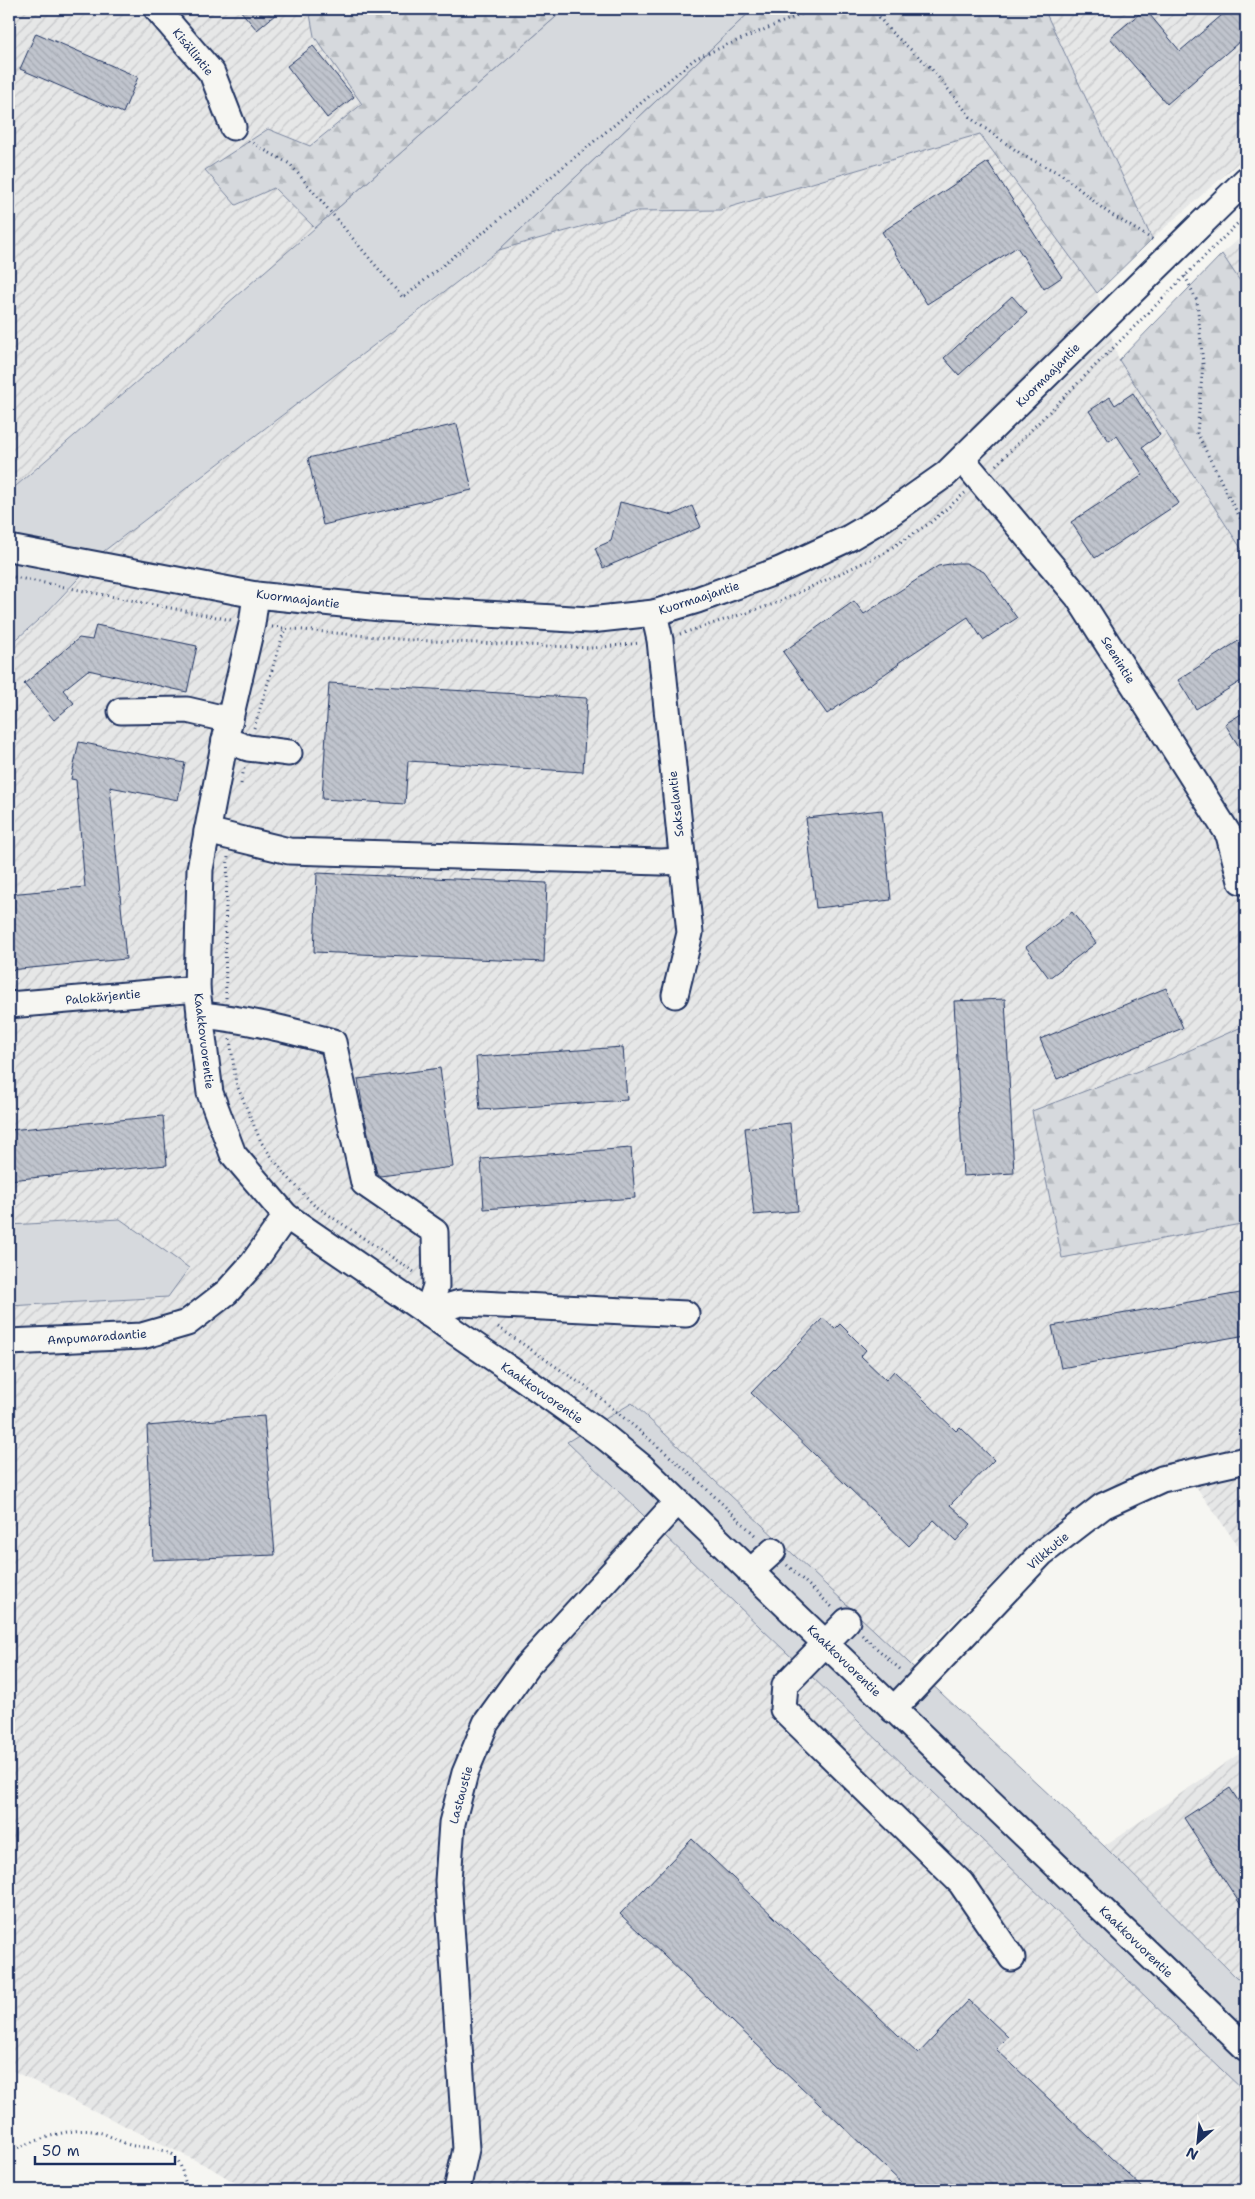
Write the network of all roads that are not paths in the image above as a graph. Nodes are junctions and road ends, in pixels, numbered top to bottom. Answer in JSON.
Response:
{"nodes":[{"id":1,"x":157,"y":9,"type":"edge"},
{"id":2,"x":233,"y":127,"type":"road end"},
{"id":3,"x":1246,"y":180,"type":"edge"},
{"id":4,"x":962,"y":459,"type":"junction"},
{"id":5,"x":9,"y":548,"type":"edge"},
{"id":6,"x":256,"y":595,"type":"junction"},
{"id":7,"x":654,"y":613,"type":"junction"},
{"id":8,"x":121,"y":711,"type":"dead end"},
{"id":9,"x":227,"y":730,"type":"junction"},
{"id":10,"x":290,"y":753,"type":"dead end"},
{"id":11,"x":218,"y":834,"type":"junction"},
{"id":12,"x":682,"y":860,"type":"junction"},
{"id":13,"x":1241,"y":881,"type":"dead end"},
{"id":14,"x":197,"y":989,"type":"junction"},
{"id":15,"x":675,"y":995,"type":"dead end"},
{"id":16,"x":9,"y":1005,"type":"edge"},
{"id":17,"x":200,"y":1015,"type":"junction"},
{"id":18,"x":286,"y":1216,"type":"junction"},
{"id":19,"x":428,"y":1314,"type":"junction"},
{"id":20,"x":686,"y":1314,"type":"dead end"},
{"id":21,"x":9,"y":1342,"type":"edge"},
{"id":22,"x":1246,"y":1460,"type":"edge"},
{"id":23,"x":677,"y":1502,"type":"junction"},
{"id":24,"x":773,"y":1552,"type":"road end"},
{"id":25,"x":750,"y":1572,"type":"junction"},
{"id":26,"x":847,"y":1620,"type":"road end"},
{"id":27,"x":826,"y":1643,"type":"junction"},
{"id":28,"x":893,"y":1710,"type":"junction"},
{"id":29,"x":1012,"y":1958,"type":"dead end"},
{"id":30,"x":1246,"y":2048,"type":"edge"},
{"id":31,"x":457,"y":2190,"type":"edge"}],
"edges":[{"from":1,"to":2,"type":"street","name":"Kisällintie"},
{"from":3,"to":4,"type":"street","name":"Kuormaajantie"},
{"from":4,"to":7,"type":"street","name":"Kuormaajantie"},
{"from":4,"to":13,"type":"street","name":"Seenintie"},
{"from":5,"to":6,"type":"street","name":"Kuormaajantie"},
{"from":6,"to":7,"type":"street","name":"Kuormaajantie"},
{"from":6,"to":9,"type":"street","name":"Kaakkovuorentie"},
{"from":7,"to":12,"type":"street","name":"Sakselantie"},
{"from":8,"to":9,"type":"street"},
{"from":9,"to":10,"type":"street"},
{"from":9,"to":11,"type":"street","name":"Kaakkovuorentie"},
{"from":11,"to":12,"type":"street"},
{"from":11,"to":14,"type":"street","name":"Kaakkovuorentie"},
{"from":12,"to":15,"type":"street","name":"Sakselantie"},
{"from":14,"to":16,"type":"street","name":"Palokärjentie"},
{"from":14,"to":17,"type":"street","name":"Kaakkovuorentie"},
{"from":17,"to":18,"type":"street","name":"Kaakkovuorentie"},
{"from":17,"to":19,"type":"street"},
{"from":18,"to":19,"type":"street","name":"Kaakkovuorentie"},
{"from":18,"to":21,"type":"street","name":"Ampumaradantie"},
{"from":19,"to":20,"type":"street"},
{"from":19,"to":23,"type":"street","name":"Kaakkovuorentie"},
{"from":22,"to":28,"type":"street","name":"Vilkkutie"},
{"from":23,"to":25,"type":"street","name":"Kaakkovuorentie"},
{"from":23,"to":31,"type":"street","name":"Lastaustie"},
{"from":24,"to":25,"type":"street"},
{"from":25,"to":27,"type":"street","name":"Kaakkovuorentie"},
{"from":26,"to":27,"type":"street"},
{"from":27,"to":28,"type":"street","name":"Kaakkovuorentie"},
{"from":27,"to":29,"type":"street"},
{"from":28,"to":30,"type":"street","name":"Kaakkovuorentie"}]}
